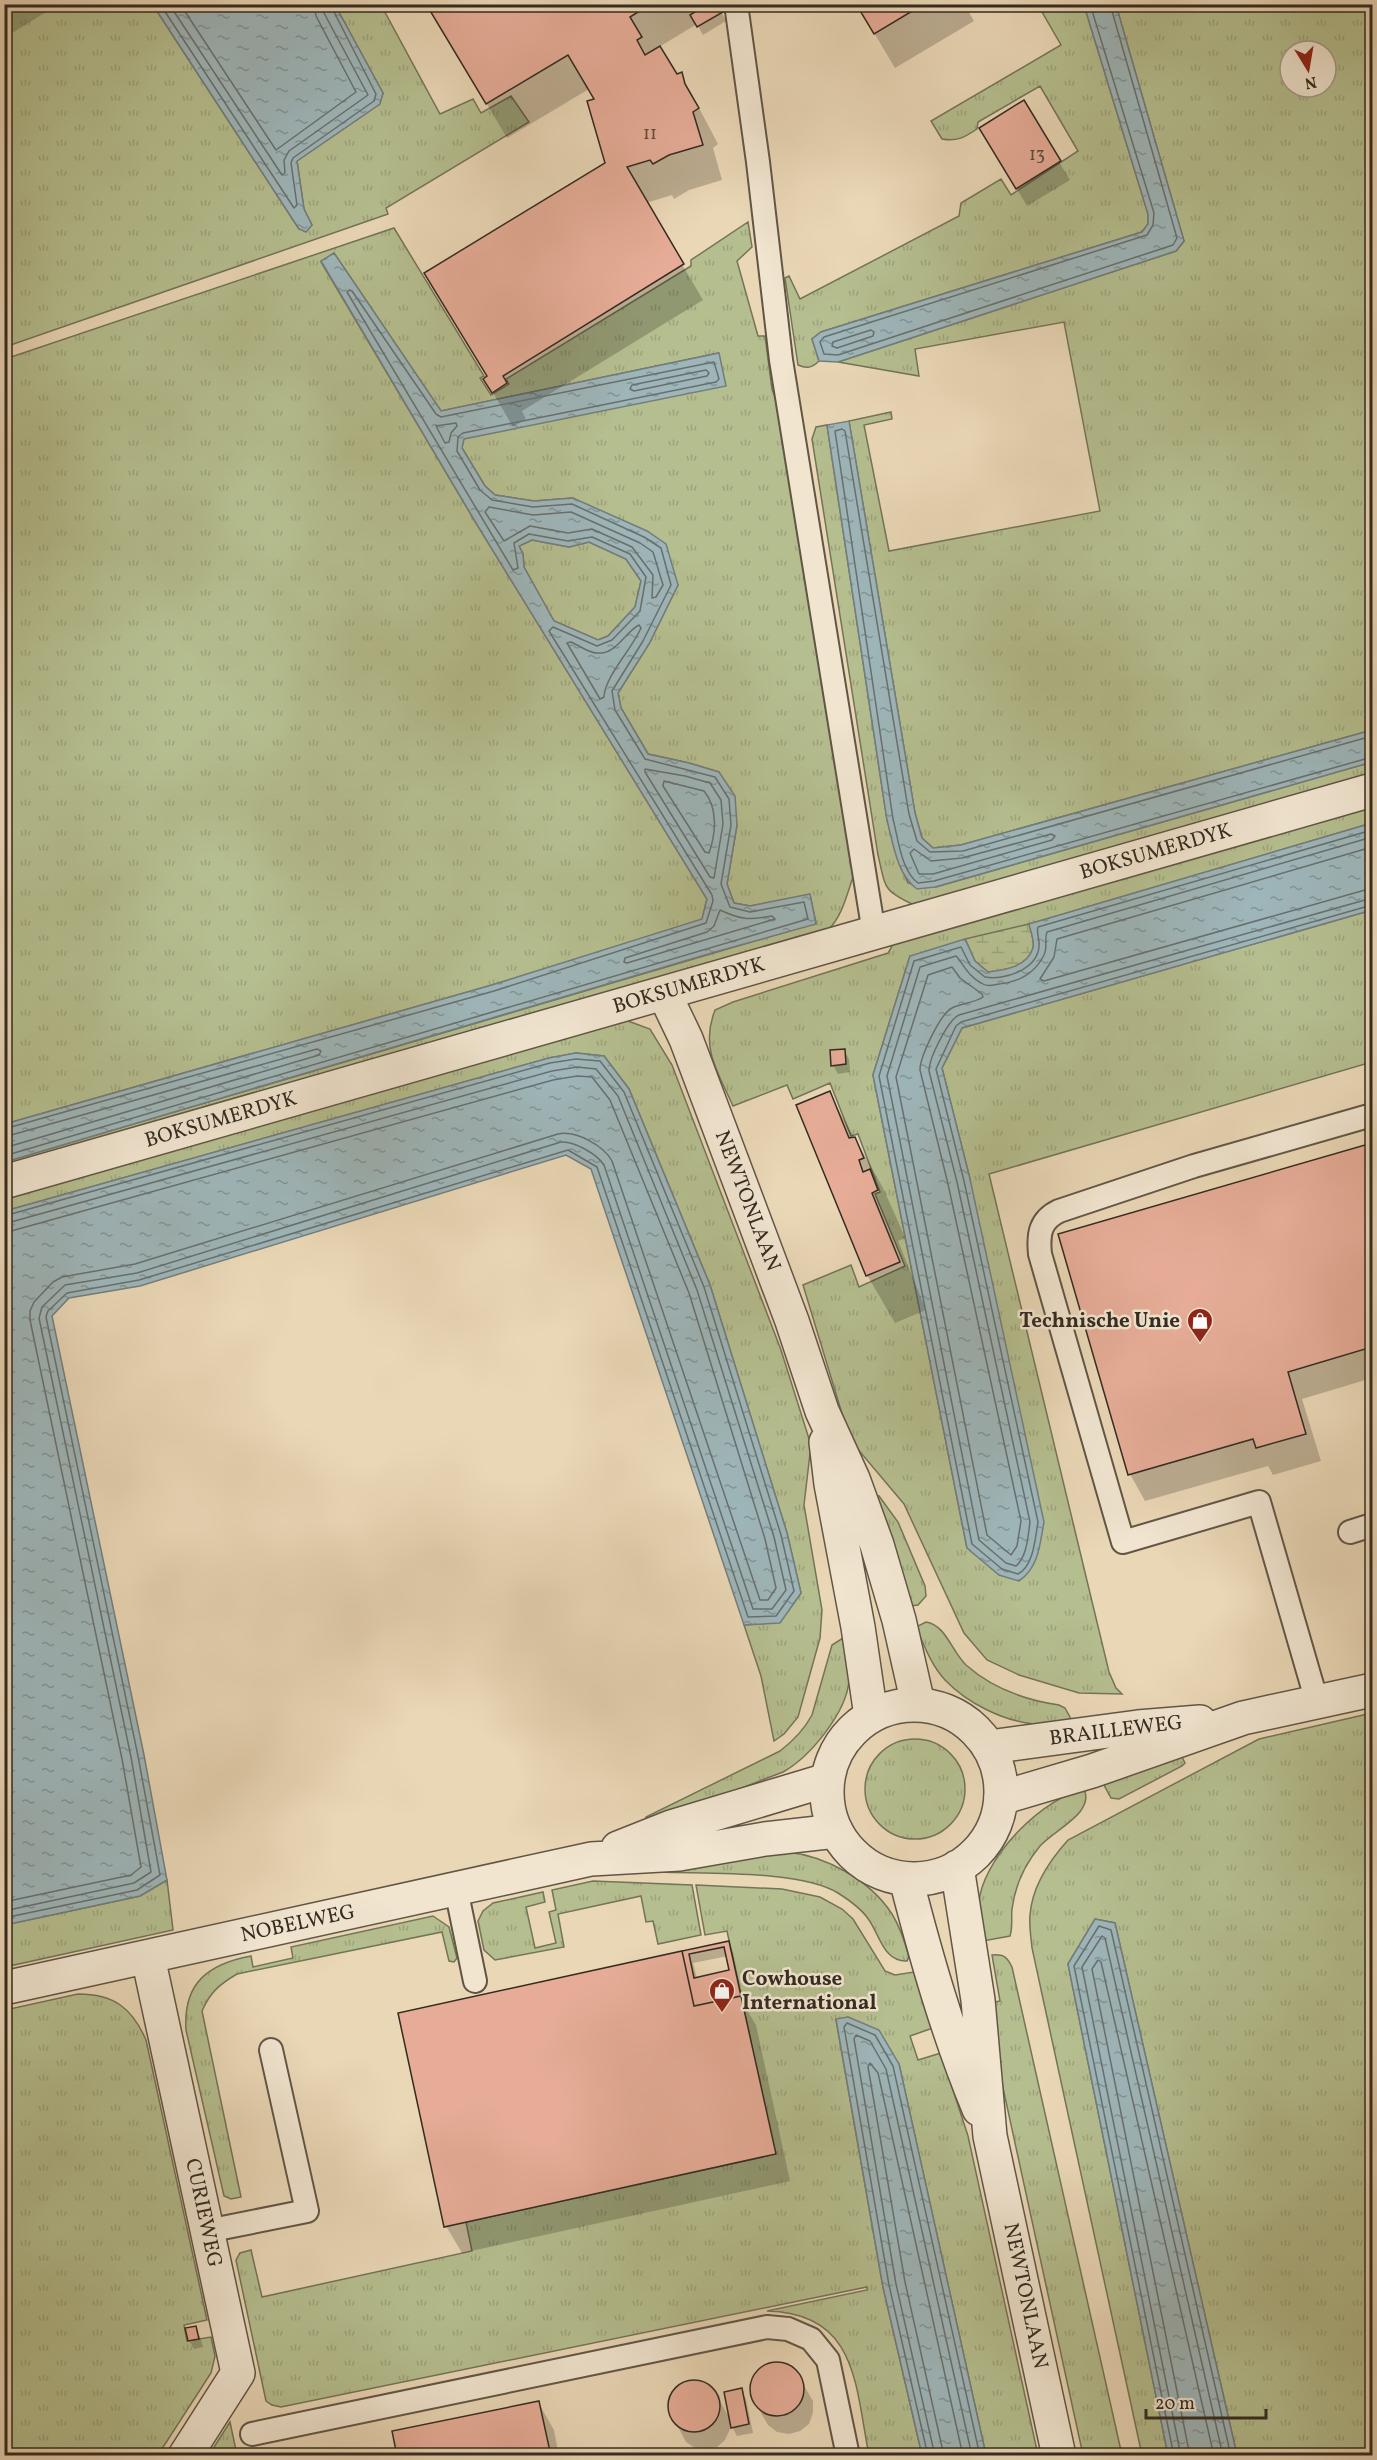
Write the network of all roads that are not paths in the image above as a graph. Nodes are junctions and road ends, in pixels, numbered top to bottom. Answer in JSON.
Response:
{"nodes":[{"id":1,"x":736,"y":4,"type":"edge"},
{"id":2,"x":1372,"y":790,"type":"edge"},
{"id":3,"x":874,"y":933,"type":"junction"},
{"id":4,"x":664,"y":993,"type":"junction"},
{"id":5,"x":1372,"y":1115,"type":"edge"},
{"id":6,"x":4,"y":1182,"type":"edge"},
{"id":7,"x":822,"y":1411,"type":"junction"},
{"id":8,"x":1372,"y":1525,"type":"edge"},
{"id":9,"x":1350,"y":1532,"type":"dead end"},
{"id":10,"x":1372,"y":1690,"type":"edge"},
{"id":11,"x":1317,"y":1702,"type":"junction"},
{"id":12,"x":918,"y":1704,"type":"junction"},
{"id":13,"x":871,"y":1716,"type":"junction"},
{"id":14,"x":1243,"y":1718,"type":"junction"},
{"id":15,"x":989,"y":1748,"type":"junction"},
{"id":16,"x":827,"y":1780,"type":"junction"},
{"id":17,"x":1001,"y":1798,"type":"junction"},
{"id":18,"x":836,"y":1831,"type":"junction"},
{"id":19,"x":591,"y":1859,"type":"junction"},
{"id":20,"x":957,"y":1867,"type":"junction"},
{"id":21,"x":906,"y":1879,"type":"junction"},
{"id":22,"x":456,"y":1889,"type":"junction"},
{"id":23,"x":148,"y":1957,"type":"junction"},
{"id":24,"x":475,"y":1981,"type":"dead end"},
{"id":25,"x":4,"y":1988,"type":"edge"},
{"id":26,"x":271,"y":2050,"type":"dead end"},
{"id":27,"x":990,"y":2136,"type":"junction"},
{"id":28,"x":207,"y":2231,"type":"junction"},
{"id":29,"x":252,"y":2434,"type":"dead end"},
{"id":30,"x":185,"y":2456,"type":"edge"},
{"id":31,"x":848,"y":2456,"type":"edge"},
{"id":32,"x":1059,"y":2456,"type":"edge"}],
"edges":[{"from":1,"to":3,"type":"lane"},
{"from":2,"to":3,"type":"street","name":"BOKSUMERDYK"},
{"from":3,"to":4,"type":"street","name":"BOKSUMERDYK"},
{"from":4,"to":6,"type":"street","name":"BOKSUMERDYK"},
{"from":4,"to":7,"type":"street","name":"NEWTONLAAN"},
{"from":5,"to":11,"type":"lane"},
{"from":7,"to":12,"type":"street","name":"NEWTONLAAN"},
{"from":7,"to":13,"type":"street","name":"NEWTONLAAN"},
{"from":8,"to":9,"type":"lane"},
{"from":10,"to":11,"type":"street","name":"BRAILLEWEG"},
{"from":11,"to":14,"type":"street","name":"BRAILLEWEG"},
{"from":12,"to":13,"type":"street"},
{"from":12,"to":15,"type":"street"},
{"from":13,"to":16,"type":"street"},
{"from":14,"to":15,"type":"street","name":"BRAILLEWEG"},
{"from":14,"to":17,"type":"street","name":"BRAILLEWEG"},
{"from":15,"to":17,"type":"street"},
{"from":16,"to":18,"type":"street"},
{"from":16,"to":19,"type":"street","name":"NOBELWEG"},
{"from":17,"to":20,"type":"street"},
{"from":18,"to":19,"type":"street","name":"NOBELWEG"},
{"from":18,"to":21,"type":"street"},
{"from":19,"to":22,"type":"street","name":"NOBELWEG"},
{"from":20,"to":21,"type":"street"},
{"from":20,"to":27,"type":"street","name":"NEWTONLAAN"},
{"from":21,"to":27,"type":"street","name":"NEWTONLAAN"},
{"from":22,"to":23,"type":"street","name":"NOBELWEG"},
{"from":22,"to":24,"type":"lane"},
{"from":23,"to":25,"type":"street","name":"NOBELWEG"},
{"from":23,"to":28,"type":"street","name":"CURIEWEG"},
{"from":26,"to":28,"type":"lane"},
{"from":27,"to":32,"type":"street","name":"NEWTONLAAN"},
{"from":28,"to":30,"type":"street","name":"CURIEWEG"},
{"from":29,"to":31,"type":"lane"}]}
